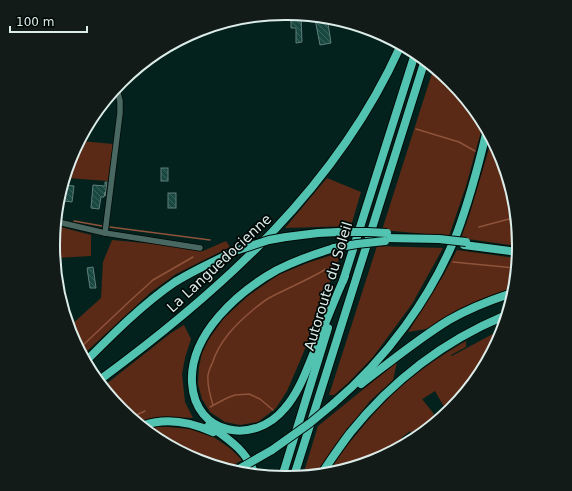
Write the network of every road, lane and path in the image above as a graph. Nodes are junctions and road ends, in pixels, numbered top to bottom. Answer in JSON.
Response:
{"nodes":[{"id":1,"x":399,"y":50,"type":"edge"},
{"id":2,"x":413,"y":59,"type":"edge"},
{"id":3,"x":423,"y":67,"type":"edge"},
{"id":4,"x":118,"y":95,"type":"edge"},
{"id":5,"x":485,"y":140,"type":"edge"},
{"id":6,"x":62,"y":223,"type":"edge"},
{"id":7,"x":105,"y":233,"type":"junction"},
{"id":8,"x":386,"y":238,"type":"junction"},
{"id":9,"x":465,"y":243,"type":"junction"},
{"id":10,"x":334,"y":247,"type":"junction"},
{"id":11,"x":200,"y":248,"type":"dead end"},
{"id":12,"x":512,"y":248,"type":"edge"},
{"id":13,"x":512,"y":251,"type":"edge"},
{"id":14,"x":345,"y":276,"type":"junction"},
{"id":15,"x":506,"y":295,"type":"edge"},
{"id":16,"x":500,"y":318,"type":"edge"},
{"id":17,"x":90,"y":357,"type":"edge"},
{"id":18,"x":103,"y":377,"type":"edge"},
{"id":19,"x":333,"y":404,"type":"junction"},
{"id":20,"x":149,"y":424,"type":"edge"},
{"id":21,"x":225,"y":436,"type":"junction"},
{"id":22,"x":243,"y":467,"type":"edge"},
{"id":23,"x":252,"y":468,"type":"edge"},
{"id":24,"x":326,"y":468,"type":"edge"},
{"id":25,"x":284,"y":471,"type":"edge"},
{"id":26,"x":296,"y":471,"type":"edge"}],
"edges":[{"from":1,"to":18,"type":"highway","name":"La Languedocienne"},
{"from":2,"to":14,"type":"highway","name":"Autoroute du Soleil"},
{"from":3,"to":26,"type":"highway","name":"Autoroute du Soleil"},
{"from":4,"to":7,"type":"street"},
{"from":5,"to":19,"type":"highway"},
{"from":6,"to":7,"type":"street"},
{"from":7,"to":11,"type":"street"},
{"from":8,"to":9,"type":"highway","bridge":true},
{"from":8,"to":10,"type":"highway","bridge":true},
{"from":8,"to":17,"type":"highway","bridge":true},
{"from":9,"to":12,"type":"highway"},
{"from":9,"to":13,"type":"highway"},
{"from":10,"to":14,"type":"highway"},
{"from":10,"to":21,"type":"highway"},
{"from":14,"to":25,"type":"highway","name":"Autoroute du Soleil"},
{"from":15,"to":19,"type":"highway"},
{"from":16,"to":24,"type":"highway"},
{"from":19,"to":22,"type":"highway","bridge":true},
{"from":20,"to":21,"type":"highway"},
{"from":21,"to":23,"type":"highway"}]}
